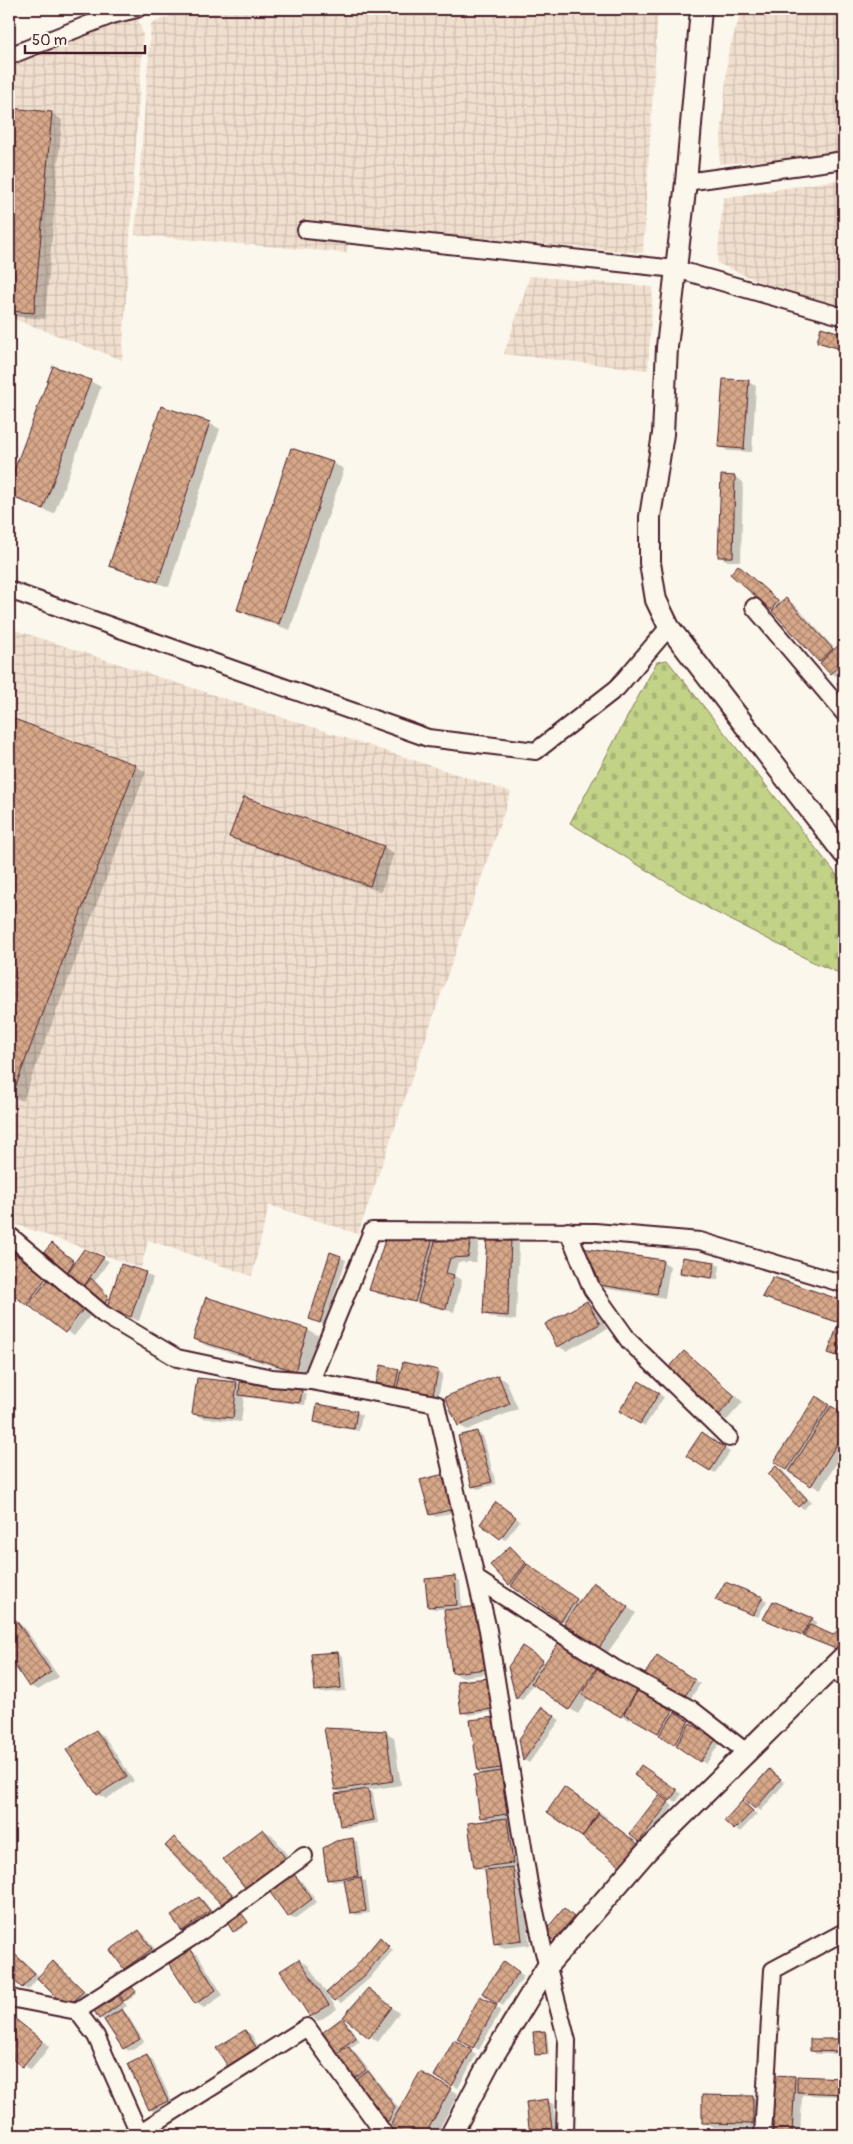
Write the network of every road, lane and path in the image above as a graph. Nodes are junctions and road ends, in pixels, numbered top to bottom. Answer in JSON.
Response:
{"nodes":[{"id":1,"x":137,"y":9,"type":"edge"},
{"id":2,"x":701,"y":9,"type":"edge"},
{"id":3,"x":9,"y":56,"type":"edge"},
{"id":4,"x":844,"y":160,"type":"edge"},
{"id":5,"x":686,"y":182,"type":"junction"},
{"id":6,"x":306,"y":230,"type":"dead end"},
{"id":7,"x":676,"y":269,"type":"junction"},
{"id":8,"x":844,"y":317,"type":"edge"},
{"id":9,"x":9,"y":590,"type":"edge"},
{"id":10,"x":754,"y":607,"type":"dead end"},
{"id":11,"x":668,"y":628,"type":"junction"},
{"id":12,"x":844,"y":713,"type":"edge"},
{"id":13,"x":844,"y":854,"type":"edge"},
{"id":14,"x":568,"y":1232,"type":"junction"},
{"id":15,"x":9,"y":1235,"type":"edge"},
{"id":16,"x":844,"y":1284,"type":"edge"},
{"id":17,"x":311,"y":1381,"type":"junction"},
{"id":18,"x":729,"y":1438,"type":"dead end"},
{"id":19,"x":478,"y":1580,"type":"junction"},
{"id":20,"x":841,"y":1667,"type":"edge"},
{"id":21,"x":746,"y":1752,"type":"junction"},
{"id":22,"x":304,"y":1856,"type":"dead end"},
{"id":23,"x":844,"y":1932,"type":"edge"},
{"id":24,"x":549,"y":1964,"type":"junction"},
{"id":25,"x":9,"y":1996,"type":"edge"},
{"id":26,"x":77,"y":2012,"type":"junction"},
{"id":27,"x":140,"y":2134,"type":"edge"},
{"id":28,"x":385,"y":2135,"type":"edge"},
{"id":29,"x":451,"y":2135,"type":"edge"},
{"id":30,"x":565,"y":2135,"type":"edge"},
{"id":31,"x":763,"y":2135,"type":"edge"}],
"edges":[{"from":1,"to":3,"type":"street"},
{"from":2,"to":5,"type":"main road"},
{"from":4,"to":5,"type":"street"},
{"from":5,"to":7,"type":"main road"},
{"from":6,"to":7,"type":"street"},
{"from":7,"to":8,"type":"street"},
{"from":7,"to":11,"type":"main road"},
{"from":9,"to":11,"type":"street"},
{"from":10,"to":12,"type":"street"},
{"from":11,"to":13,"type":"main road"},
{"from":14,"to":16,"type":"street"},
{"from":14,"to":17,"type":"street"},
{"from":14,"to":18,"type":"street"},
{"from":15,"to":17,"type":"street"},
{"from":17,"to":19,"type":"street"},
{"from":19,"to":21,"type":"street"},
{"from":19,"to":24,"type":"street"},
{"from":20,"to":21,"type":"main road"},
{"from":21,"to":24,"type":"main road"},
{"from":22,"to":26,"type":"street"},
{"from":23,"to":31,"type":"street"},
{"from":24,"to":29,"type":"main road"},
{"from":24,"to":30,"type":"street"},
{"from":25,"to":26,"type":"street"},
{"from":26,"to":27,"type":"street"},
{"from":27,"to":28,"type":"street"}]}
